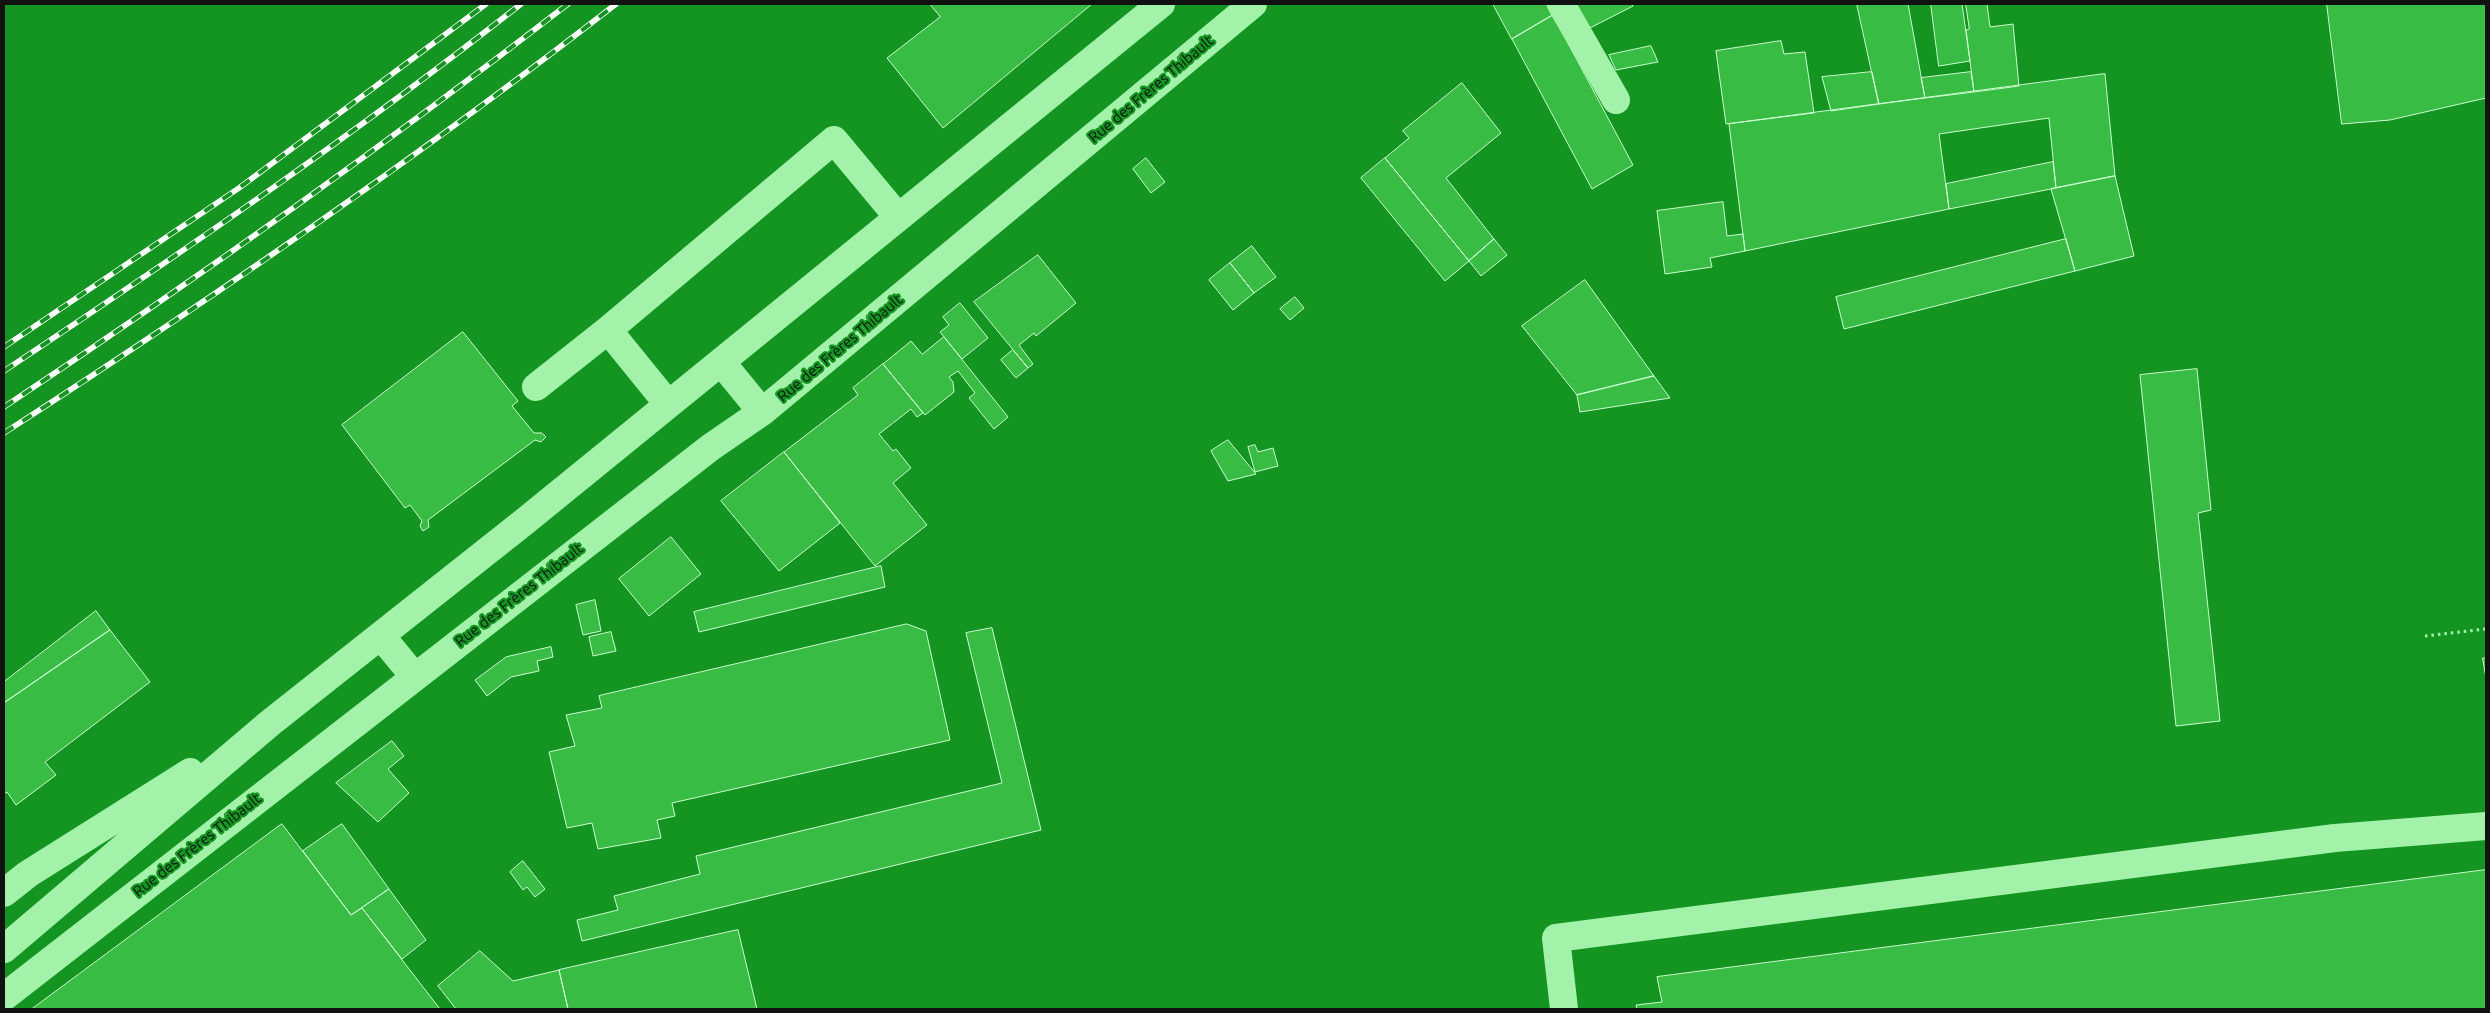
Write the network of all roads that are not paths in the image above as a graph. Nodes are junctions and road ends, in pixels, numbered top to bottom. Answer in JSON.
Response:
{"nodes":[{"id":1,"x":1161,"y":4,"type":"edge"},
{"id":2,"x":1253,"y":4,"type":"edge"},
{"id":3,"x":1561,"y":4,"type":"edge"},
{"id":4,"x":1616,"y":100,"type":"dead end"},
{"id":5,"x":898,"y":217,"type":"junction"},
{"id":6,"x":608,"y":330,"type":"junction"},
{"id":7,"x":721,"y":362,"type":"junction"},
{"id":8,"x":536,"y":387,"type":"dead end"},
{"id":9,"x":668,"y":404,"type":"junction"},
{"id":10,"x":762,"y":412,"type":"junction"},
{"id":11,"x":381,"y":636,"type":"junction"},
{"id":12,"x":414,"y":676,"type":"junction"},
{"id":13,"x":270,"y":723,"type":"junction"},
{"id":14,"x":2486,"y":826,"type":"edge"},
{"id":15,"x":4,"y":893,"type":"edge"},
{"id":16,"x":4,"y":949,"type":"edge"},
{"id":17,"x":4,"y":997,"type":"edge"},
{"id":18,"x":1564,"y":1009,"type":"edge"}],
"edges":[{"from":1,"to":5,"type":"street"},
{"from":2,"to":10,"type":"street","name":"Rue des Frères Thibault"},
{"from":3,"to":4,"type":"street"},
{"from":5,"to":6,"type":"street"},
{"from":5,"to":7,"type":"street"},
{"from":6,"to":8,"type":"street"},
{"from":6,"to":9,"type":"street"},
{"from":7,"to":9,"type":"street"},
{"from":7,"to":10,"type":"street"},
{"from":9,"to":11,"type":"street"},
{"from":10,"to":12,"type":"street","name":"Rue des Frères Thibault"},
{"from":11,"to":12,"type":"street"},
{"from":11,"to":13,"type":"street"},
{"from":12,"to":17,"type":"street","name":"Rue des Frères Thibault"},
{"from":13,"to":15,"type":"street"},
{"from":13,"to":16,"type":"street"},
{"from":14,"to":18,"type":"street"}]}
